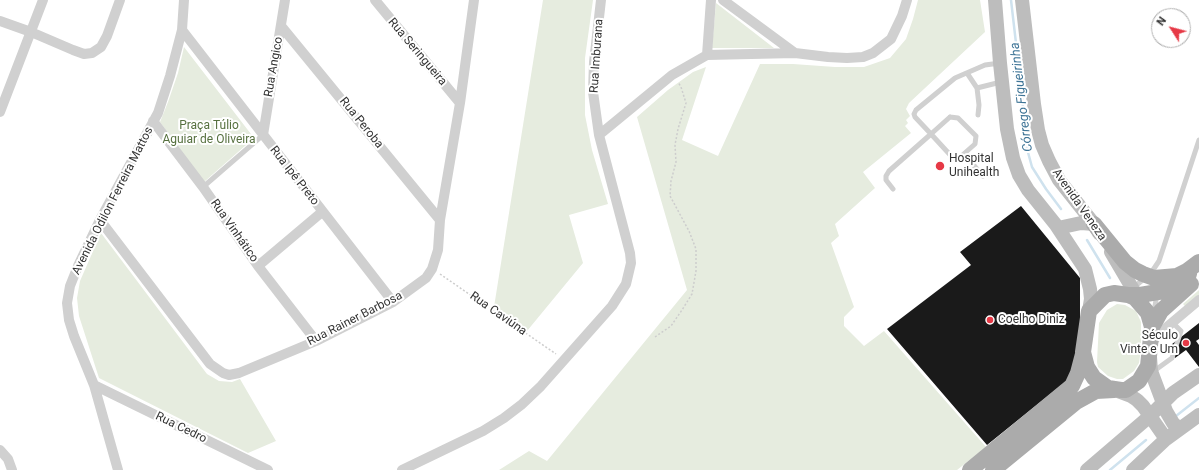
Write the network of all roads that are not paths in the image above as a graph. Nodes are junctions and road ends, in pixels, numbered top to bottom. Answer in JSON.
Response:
{"nodes":[{"id":1,"x":43,"y":0,"type":"edge"},
{"id":2,"x":120,"y":0,"type":"edge"},
{"id":3,"x":184,"y":0,"type":"edge"},
{"id":4,"x":285,"y":0,"type":"edge"},
{"id":5,"x":374,"y":0,"type":"edge"},
{"id":6,"x":474,"y":0,"type":"edge"},
{"id":7,"x":601,"y":0,"type":"edge"},
{"id":8,"x":711,"y":0,"type":"edge"},
{"id":9,"x":723,"y":0,"type":"edge"},
{"id":10,"x":906,"y":0,"type":"edge"},
{"id":11,"x":995,"y":0,"type":"edge"},
{"id":12,"x":1022,"y":0,"type":"edge"},
{"id":13,"x":0,"y":21,"type":"edge"},
{"id":14,"x":281,"y":26,"type":"junction"},
{"id":15,"x":182,"y":30,"type":"junction"},
{"id":16,"x":31,"y":32,"type":"junction"},
{"id":17,"x":795,"y":52,"type":"junction"},
{"id":18,"x":707,"y":55,"type":"junction"},
{"id":19,"x":1000,"y":63,"type":"junction"},
{"id":20,"x":967,"y":73,"type":"junction"},
{"id":21,"x":1002,"y":82,"type":"junction"},
{"id":22,"x":976,"y":88,"type":"junction"},
{"id":23,"x":460,"y":103,"type":"junction"},
{"id":24,"x":0,"y":112,"type":"edge"},
{"id":25,"x":978,"y":115,"type":"dead end"},
{"id":26,"x":153,"y":121,"type":"junction"},
{"id":27,"x":931,"y":134,"type":"junction"},
{"id":28,"x":263,"y":135,"type":"junction"},
{"id":29,"x":599,"y":135,"type":"junction"},
{"id":30,"x":1199,"y":140,"type":"edge"},
{"id":31,"x":964,"y":154,"type":"junction"},
{"id":32,"x":983,"y":176,"type":"dead end"},
{"id":33,"x":203,"y":187,"type":"junction"},
{"id":34,"x":893,"y":189,"type":"dead end"},
{"id":35,"x":322,"y":212,"type":"junction"},
{"id":36,"x":100,"y":220,"type":"junction"},
{"id":37,"x":440,"y":220,"type":"junction"},
{"id":38,"x":1094,"y":224,"type":"junction"},
{"id":39,"x":1058,"y":228,"type":"junction"},
{"id":40,"x":1163,"y":250,"type":"junction"},
{"id":41,"x":1199,"y":262,"type":"edge"},
{"id":42,"x":1199,"y":265,"type":"edge"},
{"id":43,"x":258,"y":266,"type":"junction"},
{"id":44,"x":1199,"y":277,"type":"edge"},
{"id":45,"x":1155,"y":282,"type":"junction"},
{"id":46,"x":1132,"y":296,"type":"junction"},
{"id":47,"x":1199,"y":300,"type":"edge"},
{"id":48,"x":393,"y":302,"type":"junction"},
{"id":49,"x":1089,"y":311,"type":"junction"},
{"id":50,"x":1172,"y":322,"type":"junction"},
{"id":51,"x":1152,"y":327,"type":"junction"},
{"id":52,"x":316,"y":341,"type":"junction"},
{"id":53,"x":1083,"y":352,"type":"junction"},
{"id":54,"x":1151,"y":359,"type":"junction"},
{"id":55,"x":1199,"y":375,"type":"edge"},
{"id":56,"x":94,"y":385,"type":"junction"},
{"id":57,"x":1115,"y":390,"type":"junction"},
{"id":58,"x":1163,"y":402,"type":"junction"},
{"id":59,"x":1199,"y":415,"type":"edge"},
{"id":60,"x":1150,"y":416,"type":"junction"},
{"id":61,"x":1179,"y":429,"type":"junction"},
{"id":62,"x":1166,"y":439,"type":"junction"},
{"id":63,"x":0,"y":450,"type":"edge"},
{"id":64,"x":12,"y":470,"type":"edge"},
{"id":65,"x":118,"y":470,"type":"edge"},
{"id":66,"x":268,"y":470,"type":"edge"},
{"id":67,"x":402,"y":470,"type":"edge"},
{"id":68,"x":970,"y":470,"type":"edge"},
{"id":69,"x":993,"y":470,"type":"edge"},
{"id":70,"x":1087,"y":470,"type":"edge"},
{"id":71,"x":1133,"y":470,"type":"edge"}],
"edges":[{"from":1,"to":16,"type":"street"},
{"from":2,"to":16,"type":"street"},
{"from":3,"to":15,"type":"street","name":"Avenida Odilon Ferreira Mattos"},
{"from":4,"to":14,"type":"street","name":"Rua Angico"},
{"from":5,"to":23,"type":"street","name":"Rua Seringueira"},
{"from":6,"to":23,"type":"street","name":"Rua Rainer Barbosa"},
{"from":7,"to":29,"type":"street","name":"Rua Imburana"},
{"from":8,"to":18,"type":"street"},
{"from":9,"to":17,"type":"street"},
{"from":10,"to":17,"type":"street"},
{"from":11,"to":19,"type":"main road"},
{"from":12,"to":38,"type":"main road","name":"Avenida Veneza"},
{"from":13,"to":16,"type":"street"},
{"from":14,"to":28,"type":"street","name":"Rua Angico"},
{"from":14,"to":37,"type":"street","name":"Rua Peroba"},
{"from":15,"to":26,"type":"street","name":"Avenida Odilon Ferreira Mattos"},
{"from":15,"to":28,"type":"street","name":"Rua Ipê Preto"},
{"from":16,"to":24,"type":"street"},
{"from":17,"to":18,"type":"street"},
{"from":18,"to":29,"type":"street"},
{"from":19,"to":20,"type":"lane"},
{"from":19,"to":21,"type":"main road"},
{"from":20,"to":22,"type":"lane"},
{"from":20,"to":27,"type":"lane"},
{"from":21,"to":22,"type":"lane"},
{"from":21,"to":39,"type":"main road"},
{"from":22,"to":25,"type":"lane"},
{"from":23,"to":37,"type":"street","name":"Rua Rainer Barbosa"},
{"from":26,"to":33,"type":"street","name":"Rua Vinhático"},
{"from":26,"to":36,"type":"street","name":"Avenida Odilon Ferreira Mattos"},
{"from":27,"to":31,"type":"lane"},
{"from":27,"to":31,"type":"lane"},
{"from":27,"to":34,"type":"lane"},
{"from":28,"to":33,"type":"lane"},
{"from":28,"to":35,"type":"street","name":"Rua Ipê Preto"},
{"from":29,"to":67,"type":"street"},
{"from":30,"to":40,"type":"lane"},
{"from":31,"to":32,"type":"lane"},
{"from":33,"to":43,"type":"street","name":"Rua Vinhático"},
{"from":35,"to":43,"type":"street"},
{"from":35,"to":48,"type":"street","name":"Rua Ipê Preto"},
{"from":36,"to":52,"type":"street","name":"Rua Rainer Barbosa"},
{"from":36,"to":56,"type":"street","name":"Avenida Odilon Ferreira Mattos"},
{"from":37,"to":48,"type":"street","name":"Rua Rainer Barbosa"},
{"from":38,"to":39,"type":"main road"},
{"from":38,"to":45,"type":"main road"},
{"from":38,"to":46,"type":"main road","name":"Avenida Veneza"},
{"from":39,"to":49,"type":"main road"},
{"from":40,"to":45,"type":"lane"},
{"from":40,"to":45,"type":"lane"},
{"from":41,"to":45,"type":"main road"},
{"from":42,"to":45,"type":"main road"},
{"from":43,"to":52,"type":"street","name":"Rua Vinhático"},
{"from":44,"to":51,"type":"main road"},
{"from":45,"to":46,"type":"main road"},
{"from":45,"to":51,"type":"lane"},
{"from":46,"to":49,"type":"main road"},
{"from":46,"to":51,"type":"main road"},
{"from":47,"to":50,"type":"street"},
{"from":48,"to":52,"type":"street","name":"Rua Rainer Barbosa"},
{"from":49,"to":53,"type":"main road"},
{"from":50,"to":51,"type":"street"},
{"from":50,"to":54,"type":"street"},
{"from":50,"to":54,"type":"lane"},
{"from":51,"to":54,"type":"main road"},
{"from":53,"to":57,"type":"main road"},
{"from":53,"to":68,"type":"main road"},
{"from":54,"to":57,"type":"main road"},
{"from":54,"to":58,"type":"main road"},
{"from":55,"to":58,"type":"main road"},
{"from":56,"to":65,"type":"street","name":"Avenida Odilon Ferreira Mattos"},
{"from":56,"to":66,"type":"street","name":"Rua Cedro"},
{"from":57,"to":60,"type":"main road"},
{"from":57,"to":69,"type":"main road"},
{"from":58,"to":60,"type":"main road"},
{"from":58,"to":61,"type":"main road"},
{"from":59,"to":61,"type":"main road"},
{"from":60,"to":62,"type":"main road"},
{"from":60,"to":70,"type":"main road"},
{"from":61,"to":62,"type":"main road"},
{"from":62,"to":71,"type":"main road"},
{"from":63,"to":64,"type":"street"}]}
